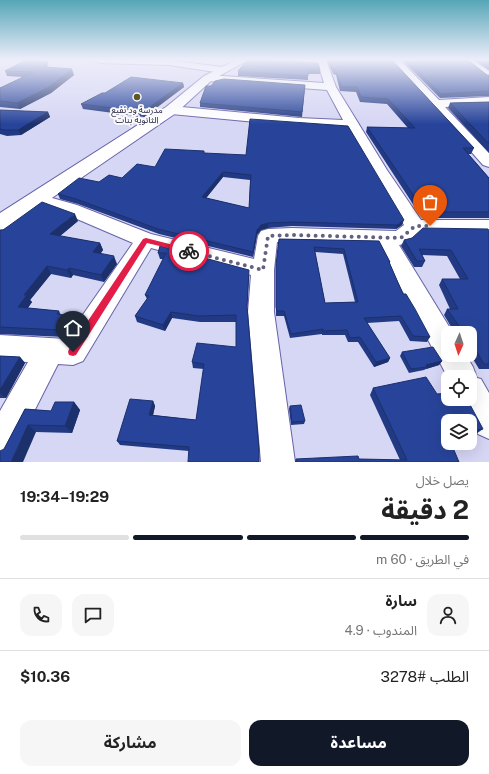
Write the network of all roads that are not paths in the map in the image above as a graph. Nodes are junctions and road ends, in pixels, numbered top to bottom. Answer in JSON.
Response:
{"nodes":[{"id":1,"x":204,"y":82,"type":"edge"},
{"id":2,"x":257,"y":82,"type":"edge"},
{"id":3,"x":329,"y":82,"type":"edge"},
{"id":4,"x":416,"y":82,"type":"edge"},
{"id":5,"x":331,"y":87,"type":"junction"},
{"id":6,"x":489,"y":101,"type":"edge"},
{"id":7,"x":437,"y":104,"type":"junction"},
{"id":8,"x":171,"y":110,"type":"junction"},
{"id":9,"x":353,"y":124,"type":"junction"},
{"id":10,"x":489,"y":162,"type":"edge"},
{"id":11,"x":38,"y":199,"type":"junction"},
{"id":12,"x":0,"y":223,"type":"edge"},
{"id":13,"x":415,"y":226,"type":"junction"},
{"id":14,"x":489,"y":227,"type":"edge"},
{"id":15,"x":384,"y":237,"type":"junction"},
{"id":16,"x":146,"y":240,"type":"junction"},
{"id":17,"x":263,"y":270,"type":"junction"},
{"id":18,"x":441,"y":338,"type":"edge"},
{"id":19,"x":0,"y":348,"type":"edge"},
{"id":20,"x":50,"y":351,"type":"junction"},
{"id":21,"x":477,"y":402,"type":"edge"},
{"id":22,"x":489,"y":423,"type":"edge"},
{"id":23,"x":0,"y":443,"type":"edge"},
{"id":24,"x":278,"y":462,"type":"edge"}],
"edges":[{"from":1,"to":8,"type":"street"},
{"from":2,"to":5,"type":"street"},
{"from":3,"to":5,"type":"street"},
{"from":4,"to":7,"type":"street"},
{"from":5,"to":9,"type":"street"},
{"from":6,"to":7,"type":"street"},
{"from":7,"to":10,"type":"street"},
{"from":8,"to":9,"type":"street"},
{"from":8,"to":11,"type":"street"},
{"from":9,"to":13,"type":"street"},
{"from":11,"to":12,"type":"street"},
{"from":11,"to":16,"type":"street"},
{"from":13,"to":14,"type":"street"},
{"from":13,"to":15,"type":"street"},
{"from":15,"to":17,"type":"street"},
{"from":15,"to":18,"type":"street"},
{"from":16,"to":17,"type":"street"},
{"from":16,"to":20,"type":"street"},
{"from":17,"to":24,"type":"street"},
{"from":19,"to":20,"type":"street"},
{"from":20,"to":23,"type":"street"},
{"from":21,"to":22,"type":"street"}]}
